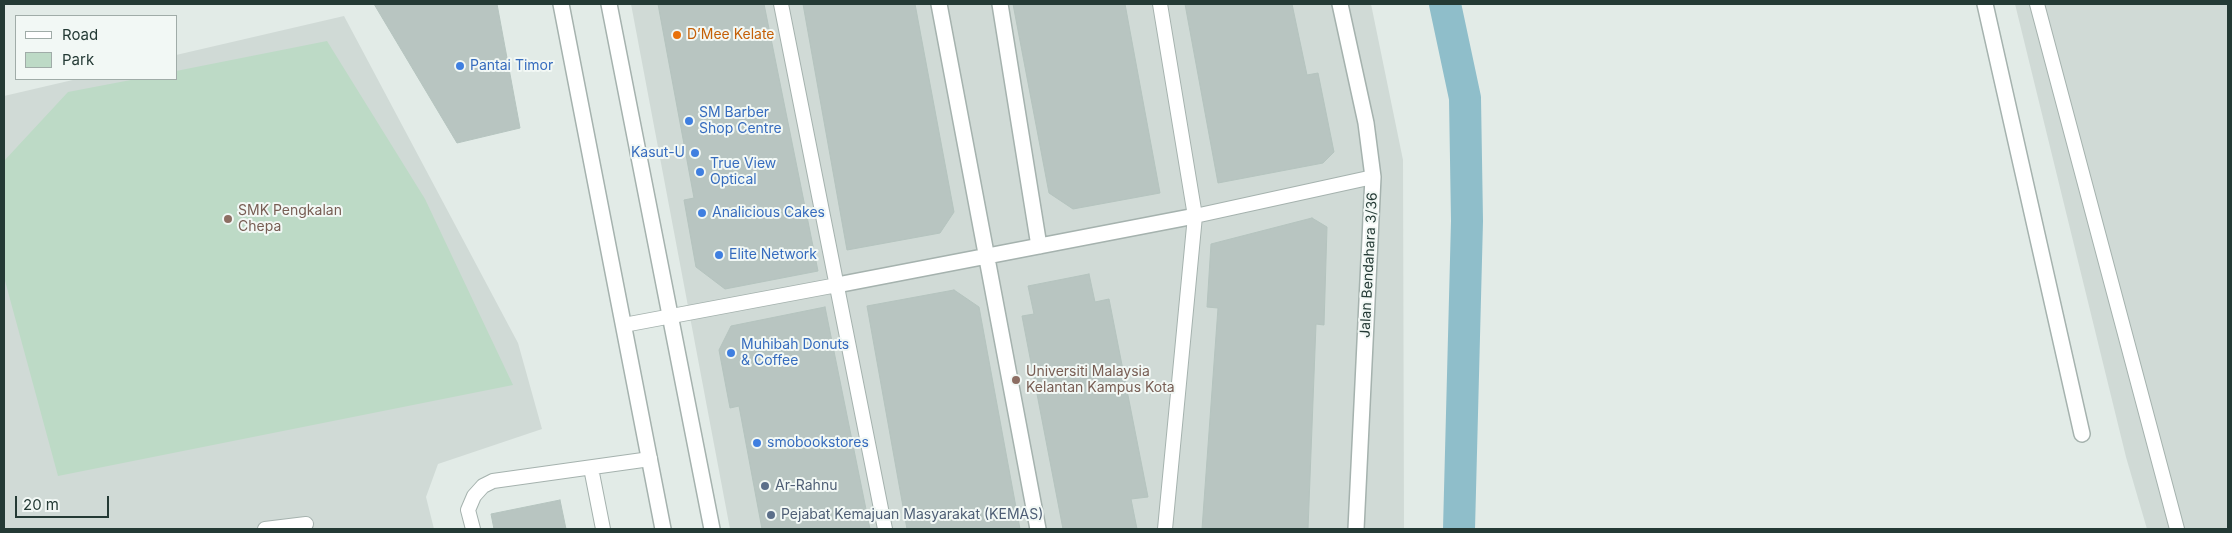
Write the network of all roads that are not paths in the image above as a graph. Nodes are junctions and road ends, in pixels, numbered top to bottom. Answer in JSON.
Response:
{"nodes":[{"id":1,"x":561,"y":4,"type":"edge"},
{"id":2,"x":609,"y":4,"type":"edge"},
{"id":3,"x":781,"y":4,"type":"edge"},
{"id":4,"x":939,"y":4,"type":"edge"},
{"id":5,"x":1000,"y":4,"type":"edge"},
{"id":6,"x":1160,"y":4,"type":"edge"},
{"id":7,"x":1340,"y":4,"type":"edge"},
{"id":8,"x":1985,"y":4,"type":"edge"},
{"id":9,"x":2037,"y":4,"type":"edge"},
{"id":10,"x":1373,"y":177,"type":"junction"},
{"id":11,"x":1195,"y":216,"type":"junction"},
{"id":12,"x":1039,"y":246,"type":"junction"},
{"id":13,"x":985,"y":256,"type":"junction"},
{"id":14,"x":837,"y":285,"type":"junction"},
{"id":15,"x":670,"y":316,"type":"junction"},
{"id":16,"x":624,"y":324,"type":"junction"},
{"id":17,"x":2082,"y":434,"type":"dead end"},
{"id":18,"x":650,"y":459,"type":"junction"},
{"id":19,"x":591,"y":468,"type":"junction"},
{"id":20,"x":306,"y":524,"type":"dead end"},
{"id":21,"x":265,"y":529,"type":"edge"},
{"id":22,"x":473,"y":529,"type":"edge"},
{"id":23,"x":603,"y":529,"type":"edge"},
{"id":24,"x":663,"y":529,"type":"edge"},
{"id":25,"x":712,"y":529,"type":"edge"},
{"id":26,"x":885,"y":529,"type":"edge"},
{"id":27,"x":1038,"y":529,"type":"edge"},
{"id":28,"x":1165,"y":529,"type":"edge"},
{"id":29,"x":1356,"y":529,"type":"edge"},
{"id":30,"x":2177,"y":529,"type":"edge"}],
"edges":[{"from":1,"to":16,"type":"street"},
{"from":2,"to":15,"type":"street"},
{"from":3,"to":14,"type":"lane"},
{"from":4,"to":13,"type":"street"},
{"from":5,"to":12,"type":"street"},
{"from":6,"to":11,"type":"lane"},
{"from":7,"to":10,"type":"street","name":"Jalan Bendahara 3/36"},
{"from":8,"to":17,"type":"street"},
{"from":9,"to":30,"type":"lane"},
{"from":10,"to":11,"type":"lane"},
{"from":10,"to":29,"type":"street","name":"Jalan Bendahara 3/36"},
{"from":11,"to":12,"type":"street"},
{"from":11,"to":28,"type":"lane"},
{"from":12,"to":13,"type":"street"},
{"from":13,"to":14,"type":"street"},
{"from":13,"to":27,"type":"street"},
{"from":14,"to":15,"type":"lane"},
{"from":14,"to":26,"type":"lane"},
{"from":15,"to":16,"type":"lane"},
{"from":15,"to":25,"type":"street"},
{"from":16,"to":18,"type":"street"},
{"from":18,"to":19,"type":"lane"},
{"from":18,"to":24,"type":"street"},
{"from":19,"to":22,"type":"lane"},
{"from":19,"to":23,"type":"lane"},
{"from":20,"to":21,"type":"lane"}]}
